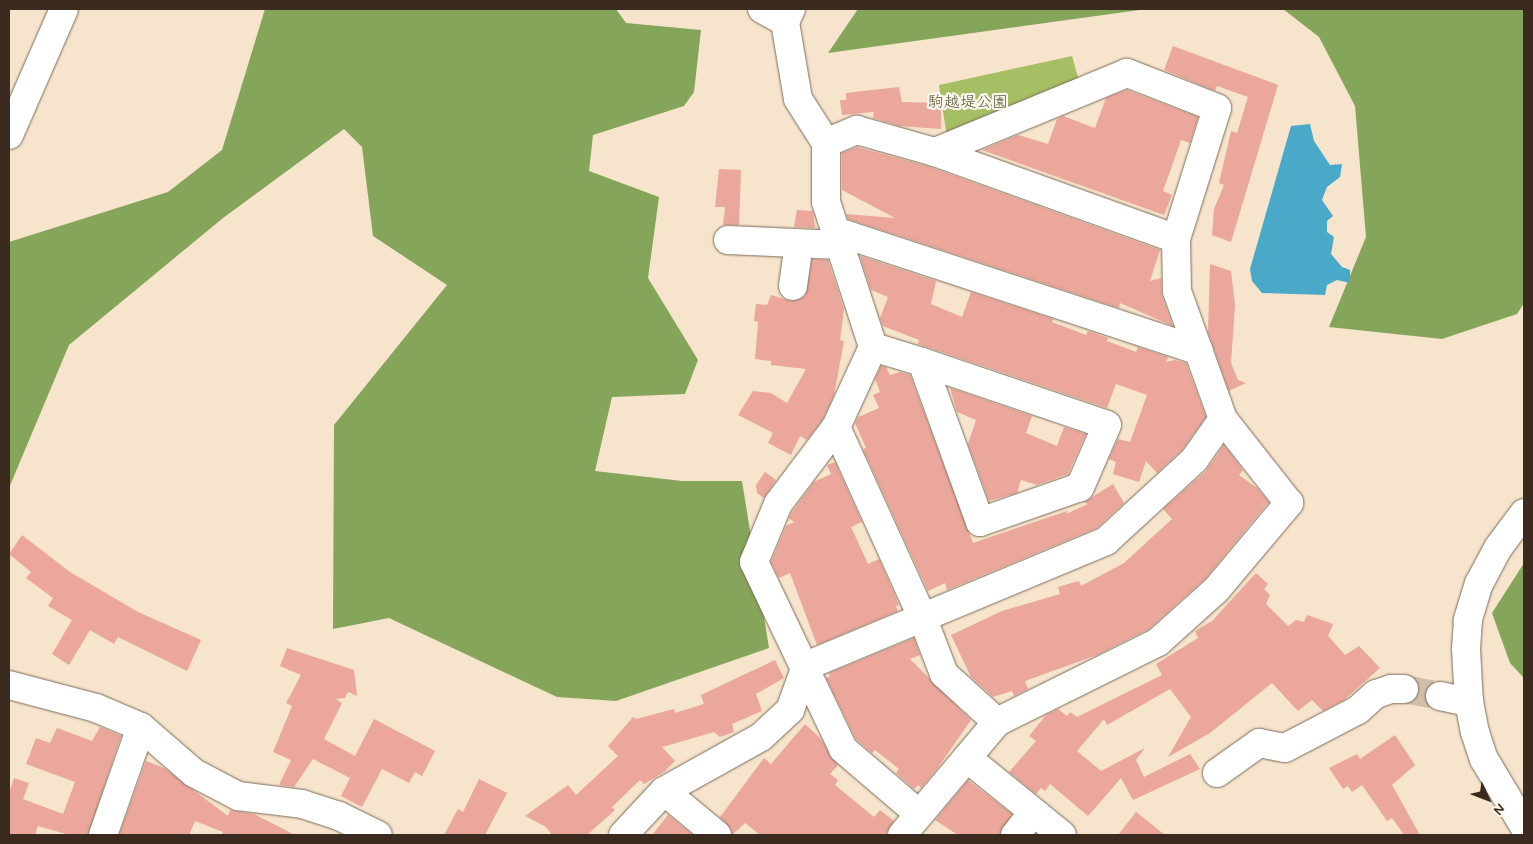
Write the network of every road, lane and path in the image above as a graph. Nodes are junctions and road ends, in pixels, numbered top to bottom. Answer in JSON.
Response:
{"nodes":[{"id":1,"x":64,"y":9,"type":"edge"},
{"id":2,"x":779,"y":13,"type":"edge"},
{"id":3,"x":9,"y":134,"type":"edge"},
{"id":4,"x":826,"y":142,"type":"junction"},
{"id":5,"x":935,"y":152,"type":"junction"},
{"id":6,"x":838,"y":238,"type":"junction"},
{"id":7,"x":1176,"y":239,"type":"junction"},
{"id":8,"x":728,"y":240,"type":"dead end"},
{"id":9,"x":798,"y":243,"type":"junction"},
{"id":10,"x":793,"y":286,"type":"dead end"},
{"id":11,"x":872,"y":347,"type":"junction"},
{"id":12,"x":1199,"y":351,"type":"junction"},
{"id":13,"x":922,"y":362,"type":"junction"},
{"id":14,"x":1223,"y":419,"type":"junction"},
{"id":15,"x":836,"y":427,"type":"junction"},
{"id":16,"x":1524,"y":513,"type":"edge"},
{"id":17,"x":923,"y":619,"type":"junction"},
{"id":18,"x":806,"y":666,"type":"junction"},
{"id":19,"x":9,"y":685,"type":"edge"},
{"id":20,"x":1404,"y":689,"type":"tunnel mouth"},
{"id":21,"x":1440,"y":696,"type":"tunnel mouth"},
{"id":22,"x":1469,"y":702,"type":"junction"},
{"id":23,"x":998,"y":722,"type":"junction"},
{"id":24,"x":141,"y":727,"type":"junction"},
{"id":25,"x":967,"y":758,"type":"junction"},
{"id":26,"x":1217,"y":773,"type":"dead end"},
{"id":27,"x":664,"y":791,"type":"junction"},
{"id":28,"x":1032,"y":814,"type":"junction"},
{"id":29,"x":910,"y":825,"type":"edge"},
{"id":30,"x":1524,"y":826,"type":"edge"},
{"id":31,"x":103,"y":835,"type":"edge"},
{"id":32,"x":378,"y":835,"type":"edge"},
{"id":33,"x":622,"y":835,"type":"edge"},
{"id":34,"x":717,"y":835,"type":"edge"},
{"id":35,"x":1016,"y":835,"type":"edge"},
{"id":36,"x":1062,"y":835,"type":"edge"}],
"edges":[{"from":1,"to":3,"type":"street"},
{"from":2,"to":4,"type":"street"},
{"from":4,"to":5,"type":"street"},
{"from":4,"to":6,"type":"street"},
{"from":5,"to":7,"type":"street"},
{"from":5,"to":7,"type":"street"},
{"from":6,"to":9,"type":"street"},
{"from":6,"to":11,"type":"street"},
{"from":6,"to":12,"type":"street"},
{"from":7,"to":12,"type":"street"},
{"from":8,"to":9,"type":"street"},
{"from":9,"to":10,"type":"street"},
{"from":11,"to":13,"type":"street"},
{"from":11,"to":15,"type":"street"},
{"from":12,"to":14,"type":"street"},
{"from":13,"to":13,"type":"street"},
{"from":14,"to":17,"type":"street"},
{"from":14,"to":23,"type":"street"},
{"from":15,"to":17,"type":"street"},
{"from":15,"to":18,"type":"street"},
{"from":16,"to":22,"type":"street"},
{"from":17,"to":18,"type":"street"},
{"from":17,"to":23,"type":"street"},
{"from":18,"to":27,"type":"street"},
{"from":18,"to":29,"type":"street"},
{"from":19,"to":24,"type":"street"},
{"from":20,"to":26,"type":"street"},
{"from":21,"to":22,"type":"street"},
{"from":22,"to":30,"type":"street"},
{"from":23,"to":25,"type":"street"},
{"from":24,"to":31,"type":"street"},
{"from":24,"to":32,"type":"street"},
{"from":25,"to":28,"type":"street"},
{"from":25,"to":29,"type":"street"},
{"from":27,"to":33,"type":"street"},
{"from":27,"to":34,"type":"street"},
{"from":28,"to":35,"type":"street"},
{"from":28,"to":36,"type":"street"}]}
